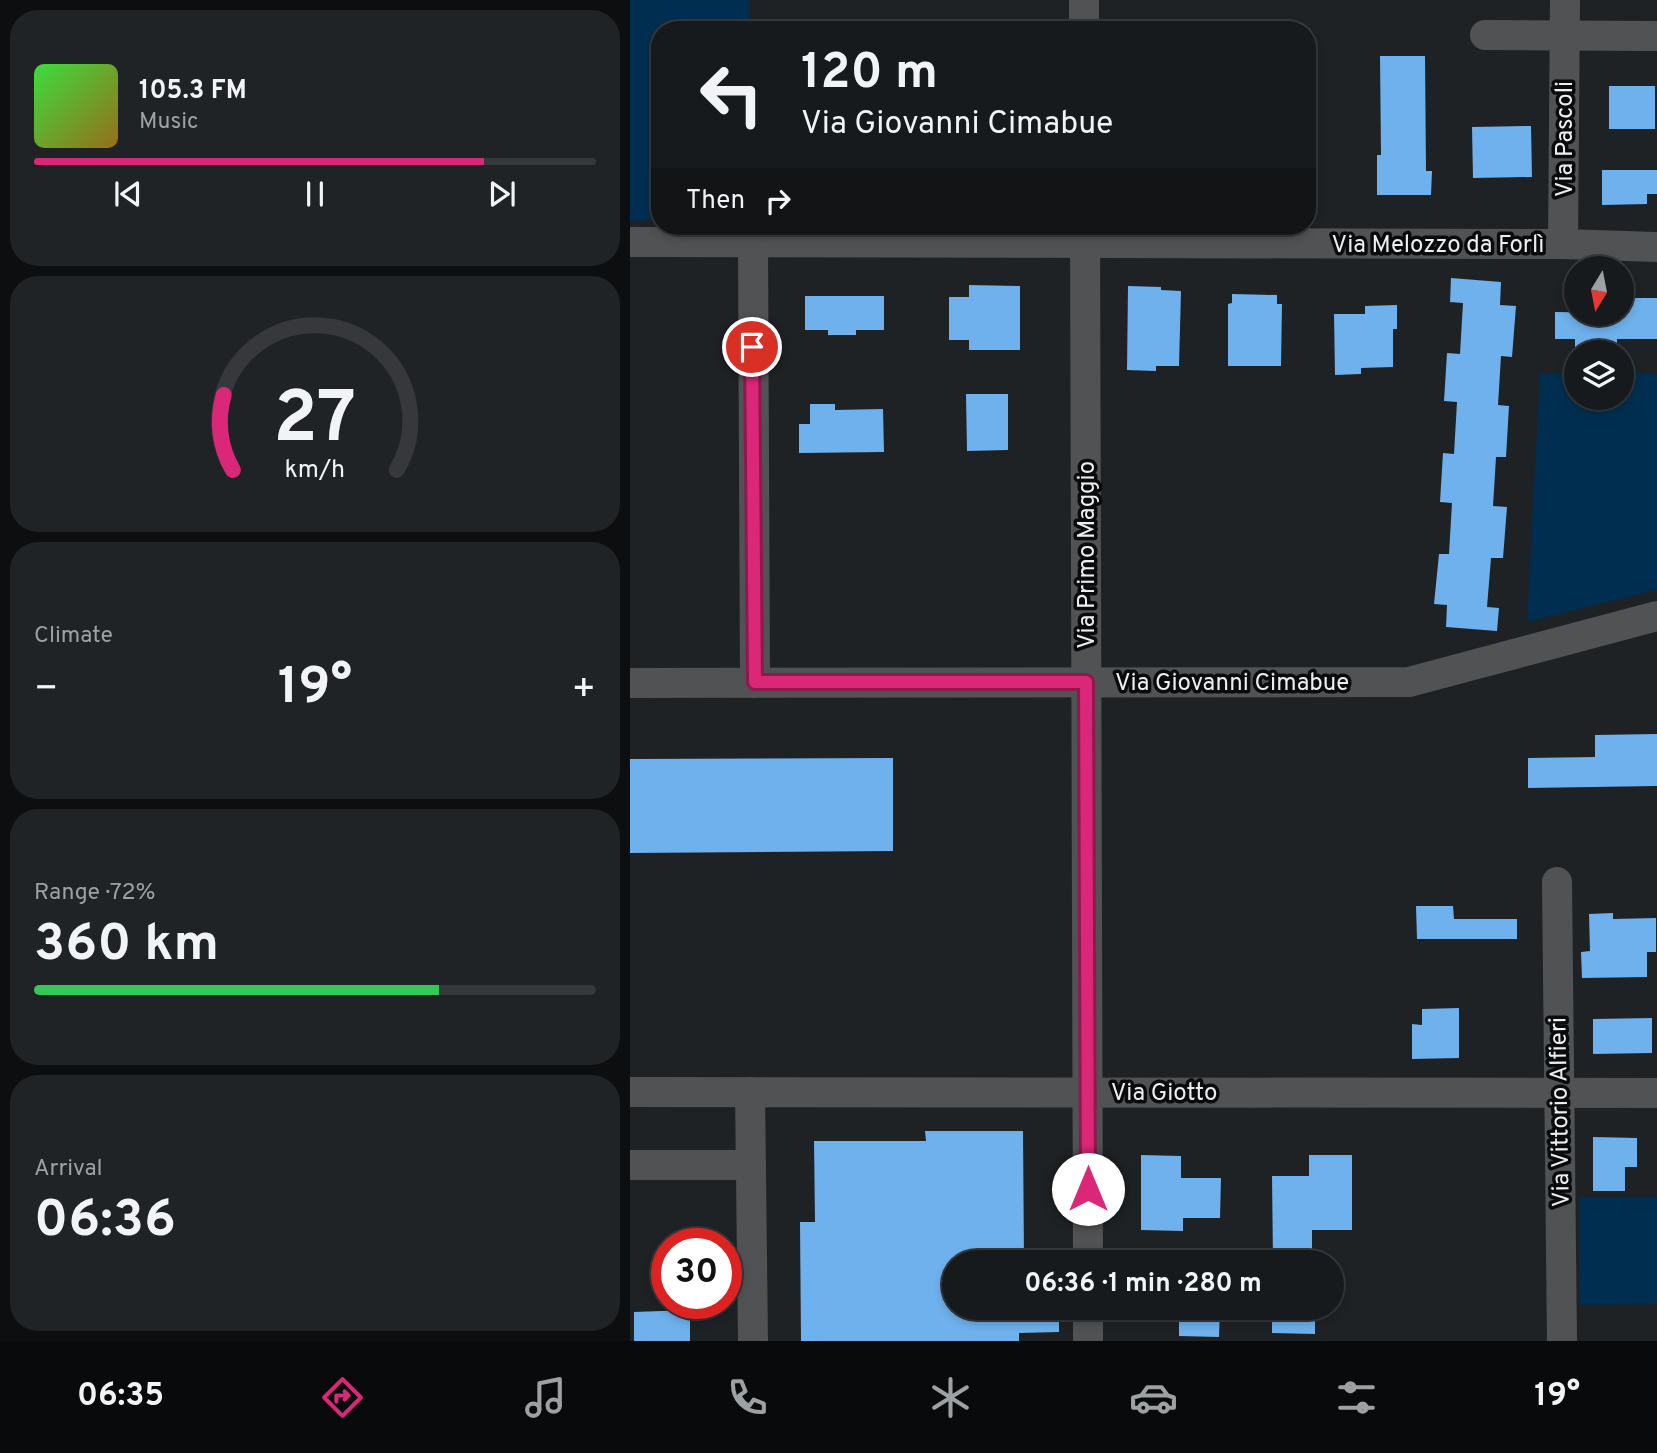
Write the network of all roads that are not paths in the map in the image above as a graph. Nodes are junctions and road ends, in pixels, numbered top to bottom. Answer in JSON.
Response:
{"nodes":[{"id":1,"x":1084,"y":0,"type":"edge"},
{"id":2,"x":1565,"y":0,"type":"edge"},
{"id":3,"x":1084,"y":21,"type":"edge"},
{"id":4,"x":1485,"y":35,"type":"dead end"},
{"id":5,"x":1564,"y":35,"type":"junction"},
{"id":6,"x":1657,"y":36,"type":"edge"},
{"id":7,"x":1085,"y":235,"type":"edge"},
{"id":8,"x":630,"y":242,"type":"edge"},
{"id":9,"x":753,"y":242,"type":"junction"},
{"id":10,"x":1563,"y":244,"type":"junction"},
{"id":11,"x":1657,"y":247,"type":"edge"},
{"id":12,"x":1657,"y":616,"type":"edge"},
{"id":13,"x":755,"y":682,"type":"junction"},
{"id":14,"x":1086,"y":682,"type":"junction"},
{"id":15,"x":630,"y":683,"type":"edge"},
{"id":16,"x":1557,"y":882,"type":"dead end"},
{"id":17,"x":630,"y":1091,"type":"edge"},
{"id":18,"x":750,"y":1091,"type":"junction"},
{"id":19,"x":1087,"y":1092,"type":"junction"},
{"id":20,"x":1559,"y":1093,"type":"junction"},
{"id":21,"x":1657,"y":1093,"type":"edge"},
{"id":22,"x":630,"y":1165,"type":"edge"},
{"id":23,"x":751,"y":1165,"type":"junction"},
{"id":24,"x":1088,"y":1250,"type":"edge"},
{"id":25,"x":1088,"y":1320,"type":"edge"},
{"id":26,"x":753,"y":1341,"type":"edge"},
{"id":27,"x":1088,"y":1341,"type":"edge"},
{"id":28,"x":1562,"y":1341,"type":"edge"}],
"edges":[{"from":1,"to":3,"type":"street"},
{"from":2,"to":5,"type":"street","name":"Via Pascoli"},
{"from":4,"to":5,"type":"street"},
{"from":5,"to":6,"type":"street"},
{"from":5,"to":10,"type":"street","name":"Via Pascoli"},
{"from":7,"to":9,"type":"street","name":"Via Melozzo da Forlì"},
{"from":7,"to":10,"type":"street","name":"Via Melozzo da Forlì"},
{"from":7,"to":14,"type":"street","name":"Via Primo Maggio"},
{"from":8,"to":9,"type":"street","name":"Via Melozzo da Forlì"},
{"from":9,"to":13,"type":"street"},
{"from":10,"to":11,"type":"street","name":"Via Melozzo da Forlì"},
{"from":12,"to":14,"type":"street","name":"Via Giovanni Cimabue"},
{"from":13,"to":14,"type":"street","name":"Via Giovanni Cimabue"},
{"from":13,"to":15,"type":"street","name":"Via Giovanni Cimabue"},
{"from":14,"to":19,"type":"street","name":"Via Primo Maggio"},
{"from":16,"to":20,"type":"street","name":"Via Vittorio Alfieri"},
{"from":17,"to":18,"type":"street","name":"Via Giotto"},
{"from":18,"to":19,"type":"street","name":"Via Giotto"},
{"from":18,"to":23,"type":"street"},
{"from":19,"to":20,"type":"street","name":"Via Giotto"},
{"from":19,"to":24,"type":"street","name":"Via Primo Maggio"},
{"from":20,"to":21,"type":"street","name":"Via Giotto"},
{"from":20,"to":28,"type":"street","name":"Via Vittorio Alfieri"},
{"from":22,"to":23,"type":"street"},
{"from":23,"to":26,"type":"street"},
{"from":25,"to":27,"type":"street"}]}
